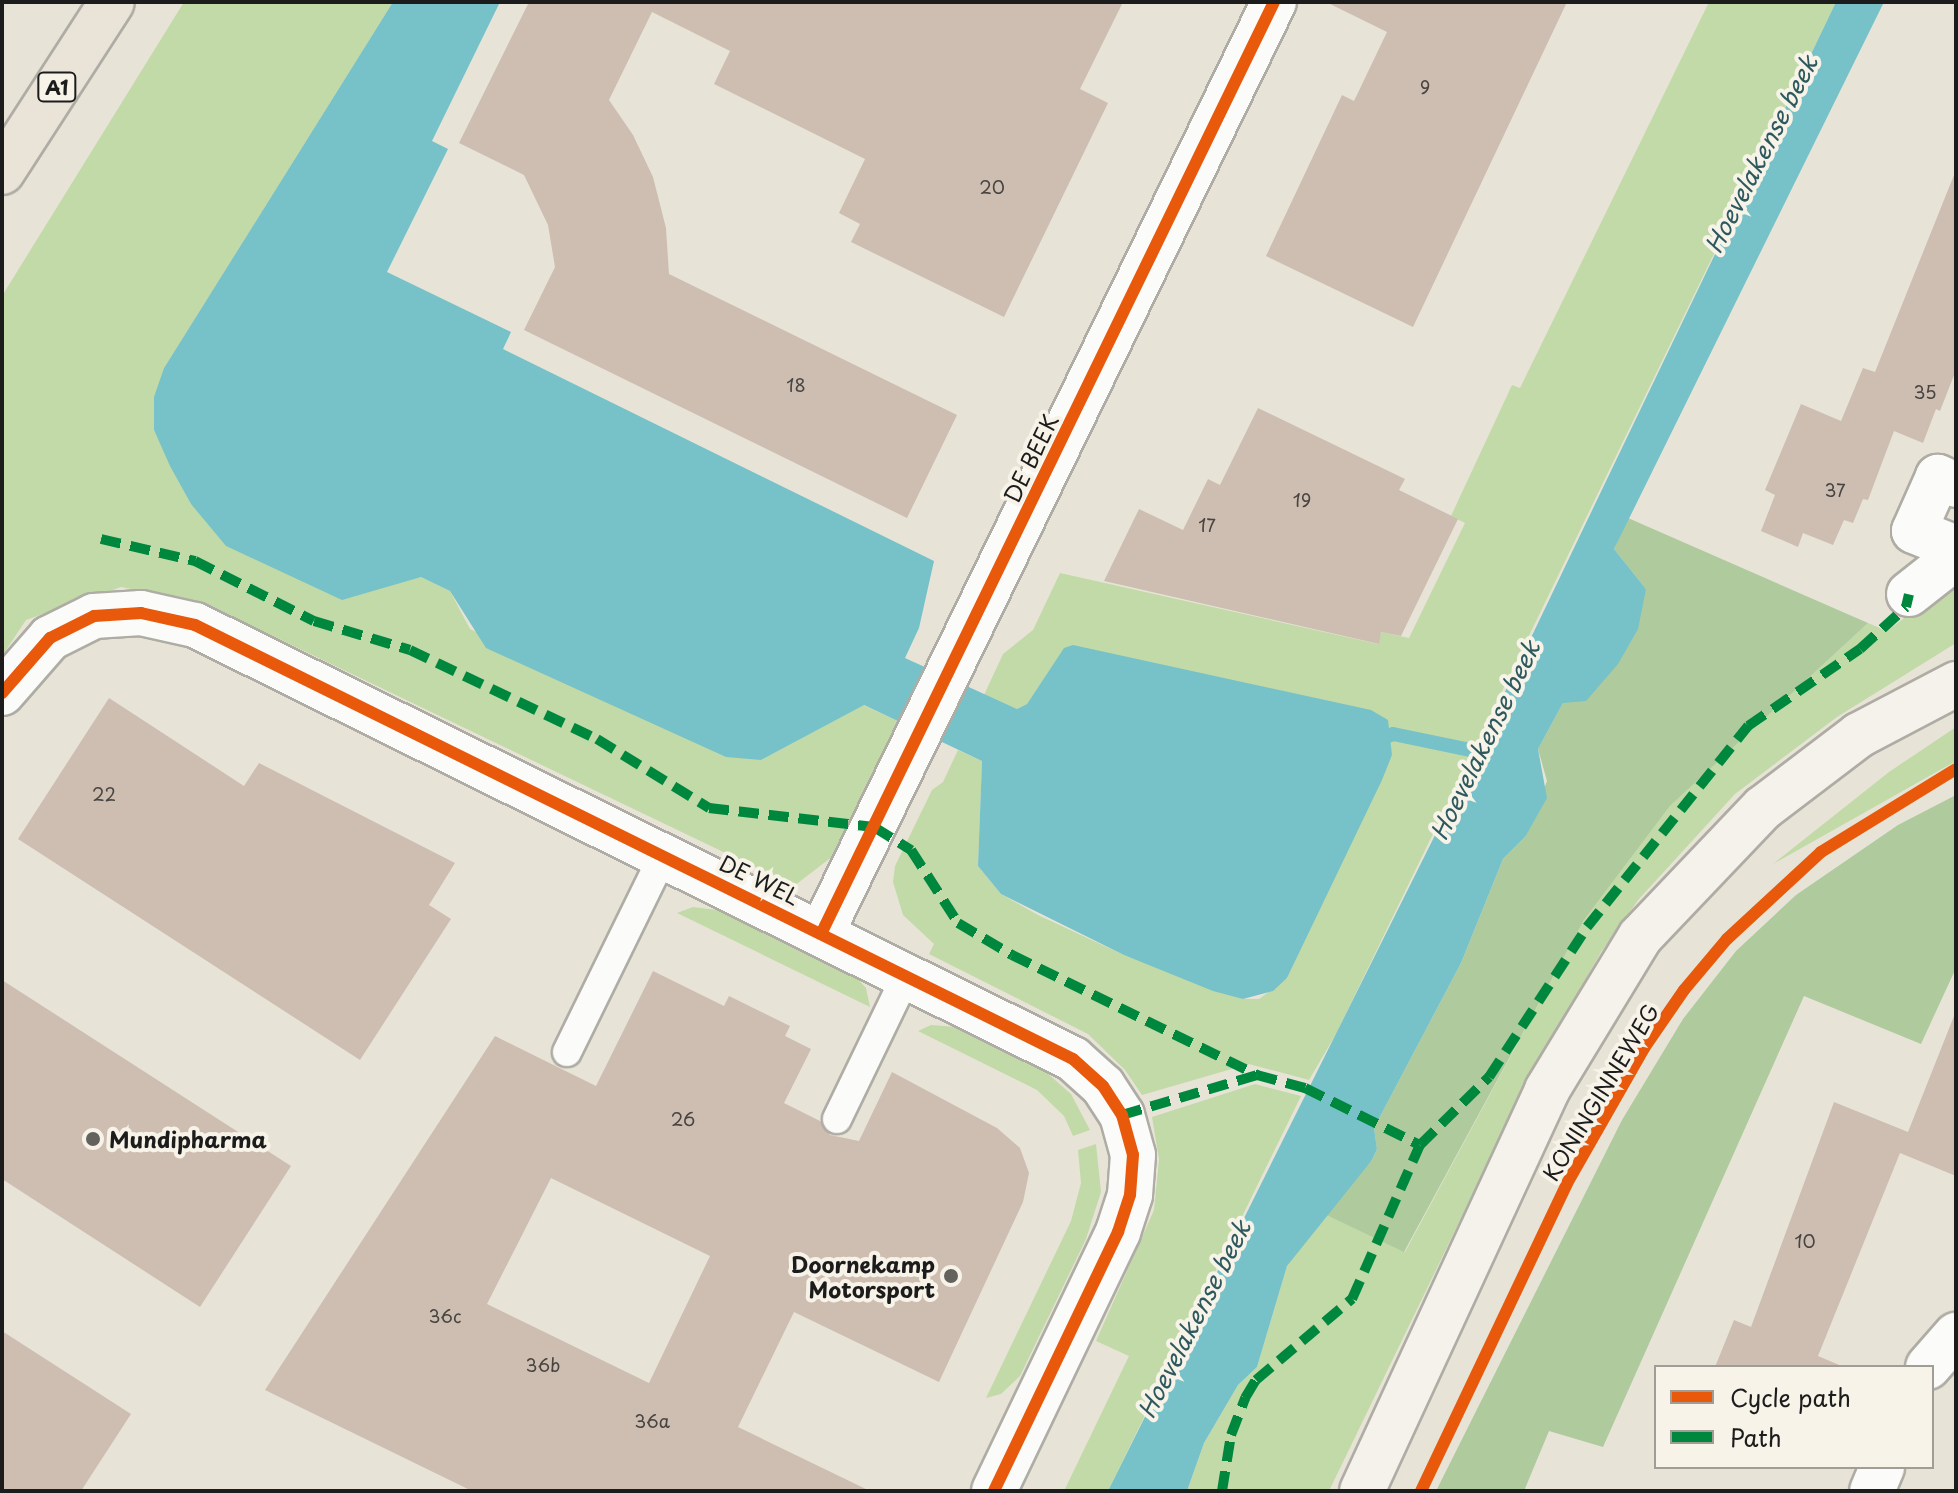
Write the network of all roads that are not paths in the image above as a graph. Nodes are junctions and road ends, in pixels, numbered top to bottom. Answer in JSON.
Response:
{"nodes":[{"id":1,"x":112,"y":2,"type":"edge"},
{"id":2,"x":1274,"y":2,"type":"edge"},
{"id":3,"x":2,"y":172,"type":"edge"},
{"id":4,"x":1956,"y":485,"type":"edge"},
{"id":5,"x":1956,"y":548,"type":"edge"},
{"id":6,"x":1956,"y":557,"type":"edge"},
{"id":7,"x":1909,"y":594,"type":"dead end"},
{"id":8,"x":1956,"y":684,"type":"edge"},
{"id":9,"x":2,"y":693,"type":"edge"},
{"id":10,"x":664,"y":854,"type":"junction"},
{"id":11,"x":822,"y":932,"type":"junction"},
{"id":12,"x":907,"y":974,"type":"junction"},
{"id":13,"x":567,"y":1052,"type":"dead end"},
{"id":14,"x":837,"y":1119,"type":"dead end"},
{"id":15,"x":1956,"y":1335,"type":"edge"},
{"id":16,"x":1930,"y":1365,"type":"edge"},
{"id":17,"x":1881,"y":1469,"type":"edge"},
{"id":18,"x":994,"y":1491,"type":"edge"},
{"id":19,"x":1362,"y":1491,"type":"edge"},
{"id":20,"x":1872,"y":1491,"type":"edge"}],
"edges":[{"from":1,"to":3,"type":"highway","number":"A1"},
{"from":2,"to":11,"type":"street","name":"DE BEEK"},
{"from":4,"to":5,"type":"street"},
{"from":6,"to":7,"type":"street"},
{"from":8,"to":19,"type":"main road","name":"KONINGINNEWEG"},
{"from":9,"to":10,"type":"street","name":"DE WEL"},
{"from":10,"to":11,"type":"street","name":"DE WEL"},
{"from":10,"to":13,"type":"lane"},
{"from":11,"to":12,"type":"street","name":"DE WEL"},
{"from":12,"to":14,"type":"lane"},
{"from":12,"to":18,"type":"street","name":"DE WEL"},
{"from":15,"to":16,"type":"street"},
{"from":17,"to":20,"type":"street"}]}
